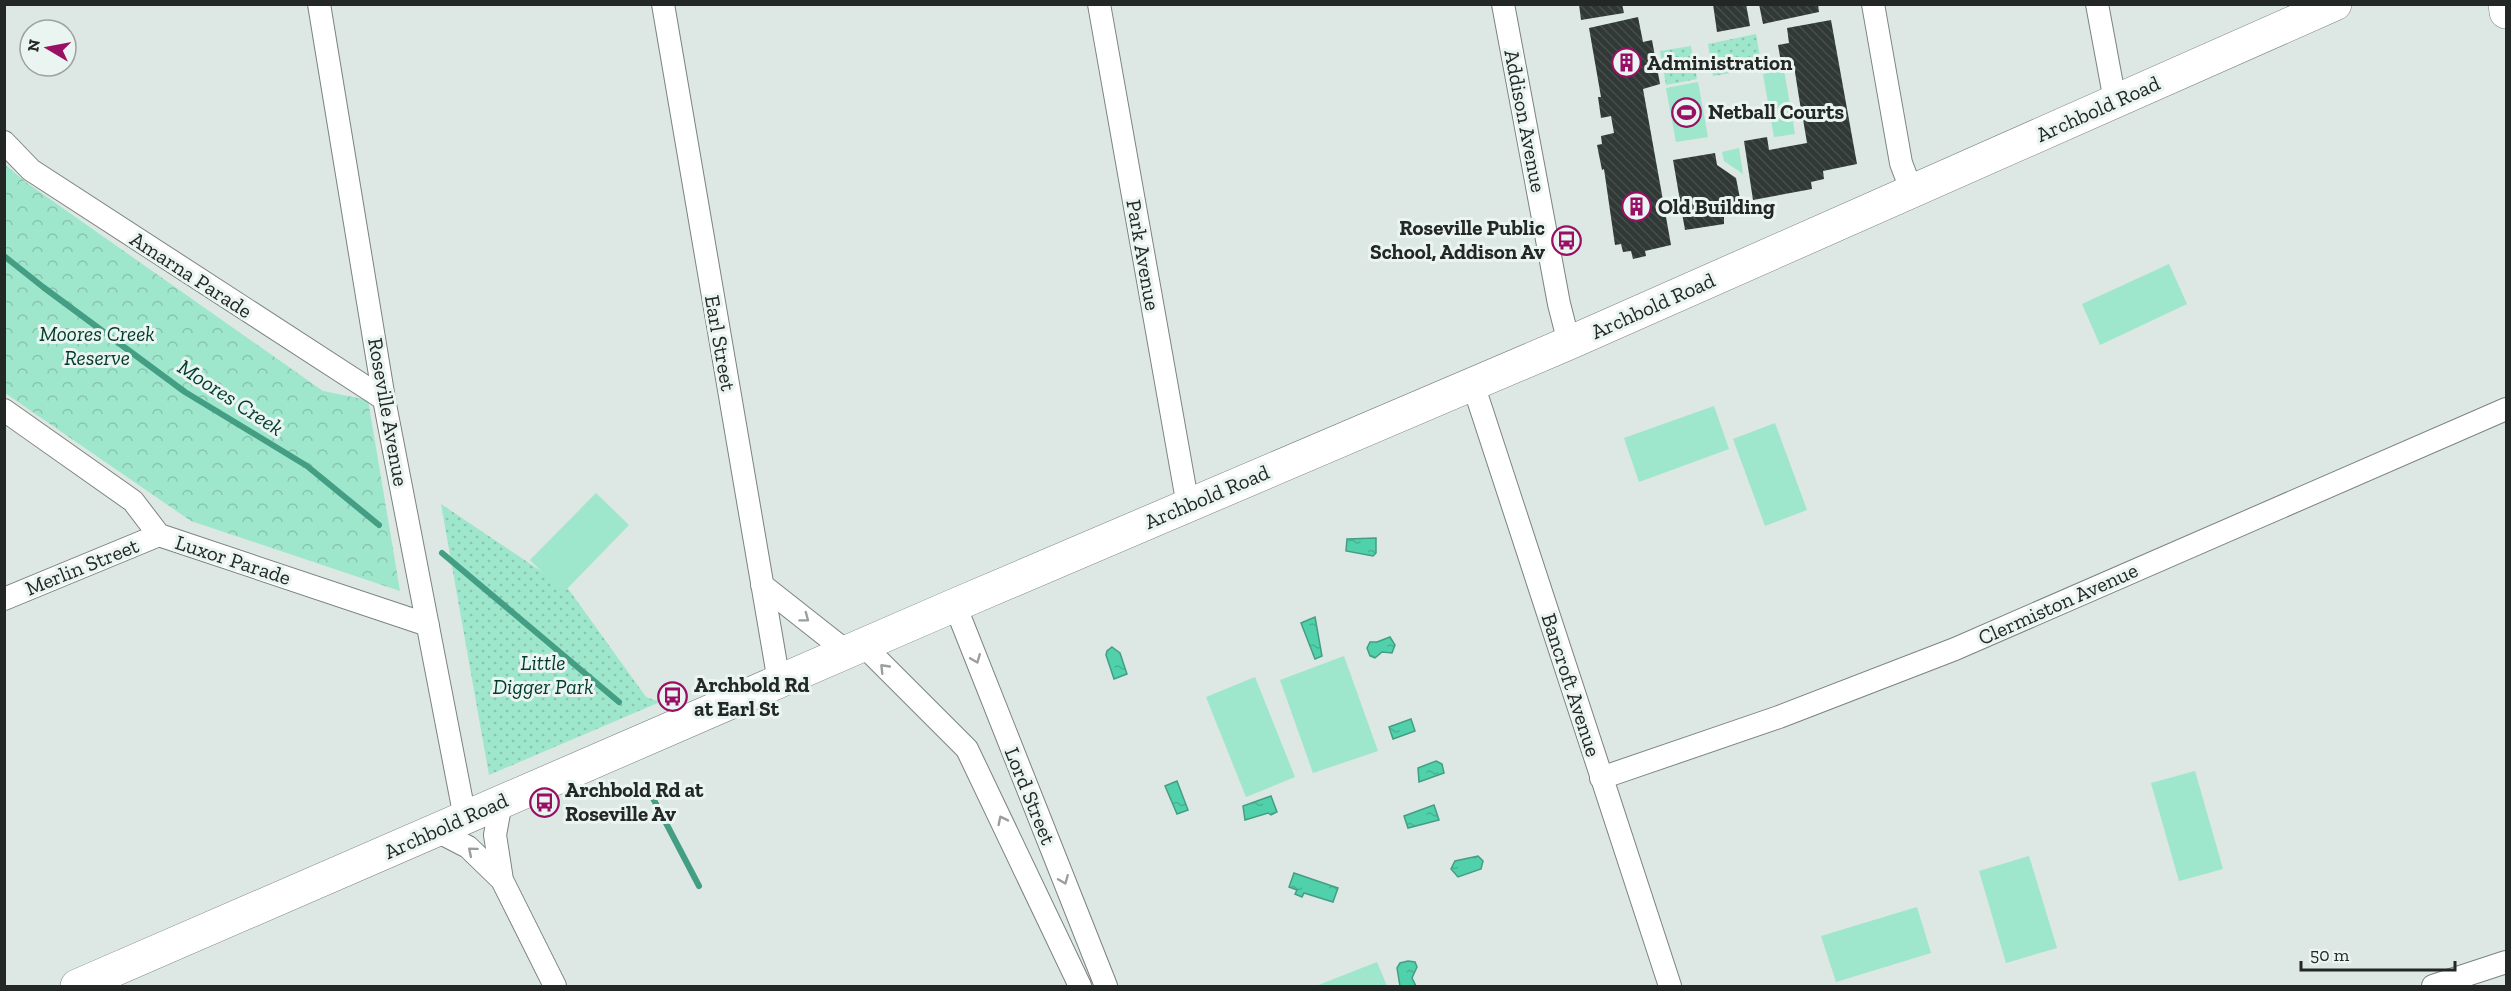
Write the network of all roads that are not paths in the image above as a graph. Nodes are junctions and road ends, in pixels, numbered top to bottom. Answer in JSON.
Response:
{"nodes":[{"id":1,"x":319,"y":4,"type":"edge"},
{"id":2,"x":1099,"y":4,"type":"edge"},
{"id":3,"x":1503,"y":4,"type":"edge"},
{"id":4,"x":1873,"y":4,"type":"edge"},
{"id":5,"x":2097,"y":4,"type":"edge"},
{"id":6,"x":2335,"y":4,"type":"edge"},
{"id":7,"x":2505,"y":4,"type":"edge"},
{"id":8,"x":666,"y":5,"type":"edge"},
{"id":9,"x":2506,"y":12,"type":"edge"},
{"id":10,"x":2115,"y":101,"type":"junction"},
{"id":11,"x":4,"y":142,"type":"edge"},
{"id":12,"x":1912,"y":192,"type":"junction"},
{"id":13,"x":1569,"y":344,"type":"junction"},
{"id":14,"x":1473,"y":384,"type":"junction"},
{"id":15,"x":384,"y":399,"type":"junction"},
{"id":16,"x":4,"y":410,"type":"edge"},
{"id":17,"x":2506,"y":410,"type":"edge"},
{"id":18,"x":1188,"y":506,"type":"junction"},
{"id":19,"x":159,"y":535,"type":"junction"},
{"id":20,"x":762,"y":585,"type":"junction"},
{"id":21,"x":4,"y":599,"type":"edge"},
{"id":22,"x":955,"y":605,"type":"junction"},
{"id":23,"x":428,"y":625,"type":"junction"},
{"id":24,"x":855,"y":649,"type":"junction"},
{"id":25,"x":779,"y":682,"type":"junction"},
{"id":26,"x":1601,"y":778,"type":"junction"},
{"id":27,"x":501,"y":802,"type":"junction"},
{"id":28,"x":451,"y":824,"type":"junction"},
{"id":29,"x":502,"y":880,"type":"junction"},
{"id":30,"x":2506,"y":962,"type":"edge"},
{"id":31,"x":77,"y":987,"type":"edge"},
{"id":32,"x":555,"y":987,"type":"edge"},
{"id":33,"x":1080,"y":987,"type":"edge"},
{"id":34,"x":1106,"y":987,"type":"edge"},
{"id":35,"x":1670,"y":987,"type":"edge"},
{"id":36,"x":2433,"y":987,"type":"edge"}],
"edges":[{"from":1,"to":15,"type":"street","name":"Roseville Avenue"},
{"from":2,"to":18,"type":"street","name":"Park Avenue"},
{"from":3,"to":13,"type":"street","name":"Addison Avenue"},
{"from":4,"to":12,"type":"street"},
{"from":5,"to":10,"type":"street"},
{"from":6,"to":10,"type":"main road","name":"Archbold Road"},
{"from":7,"to":9,"type":"main road"},
{"from":8,"to":20,"type":"street","name":"Earl Street"},
{"from":10,"to":12,"type":"main road","name":"Archbold Road"},
{"from":11,"to":15,"type":"street","name":"Amarna Parade"},
{"from":12,"to":13,"type":"main road","name":"Archbold Road"},
{"from":13,"to":14,"type":"main road","name":"Archbold Road"},
{"from":14,"to":18,"type":"main road","name":"Archbold Road"},
{"from":14,"to":26,"type":"street","name":"Bancroft Avenue"},
{"from":15,"to":23,"type":"street","name":"Roseville Avenue"},
{"from":16,"to":19,"type":"street","name":"Luxor Parade"},
{"from":17,"to":26,"type":"street","name":"Clermiston Avenue"},
{"from":18,"to":22,"type":"main road","name":"Archbold Road"},
{"from":19,"to":21,"type":"street","name":"Merlin Street"},
{"from":19,"to":23,"type":"street","name":"Luxor Parade"},
{"from":20,"to":24,"type":"street","name":"Lord Street","one_way":true},
{"from":20,"to":25,"type":"street","name":"Earl Street"},
{"from":22,"to":24,"type":"main road","name":"Archbold Road"},
{"from":22,"to":34,"type":"street","name":"Lord Street","one_way":true},
{"from":23,"to":28,"type":"street","name":"Roseville Avenue"},
{"from":24,"to":25,"type":"main road","name":"Archbold Road"},
{"from":33,"to":24,"type":"street","name":"Lord Street","one_way":true},
{"from":25,"to":27,"type":"main road","name":"Archbold Road"},
{"from":26,"to":35,"type":"street","name":"Bancroft Avenue"},
{"from":27,"to":28,"type":"main road","name":"Archbold Road"},
{"from":27,"to":29,"type":"street"},
{"from":29,"to":28,"type":"street","one_way":true},
{"from":28,"to":31,"type":"main road","name":"Archbold Road"},
{"from":29,"to":32,"type":"street"},
{"from":30,"to":36,"type":"street"}]}
